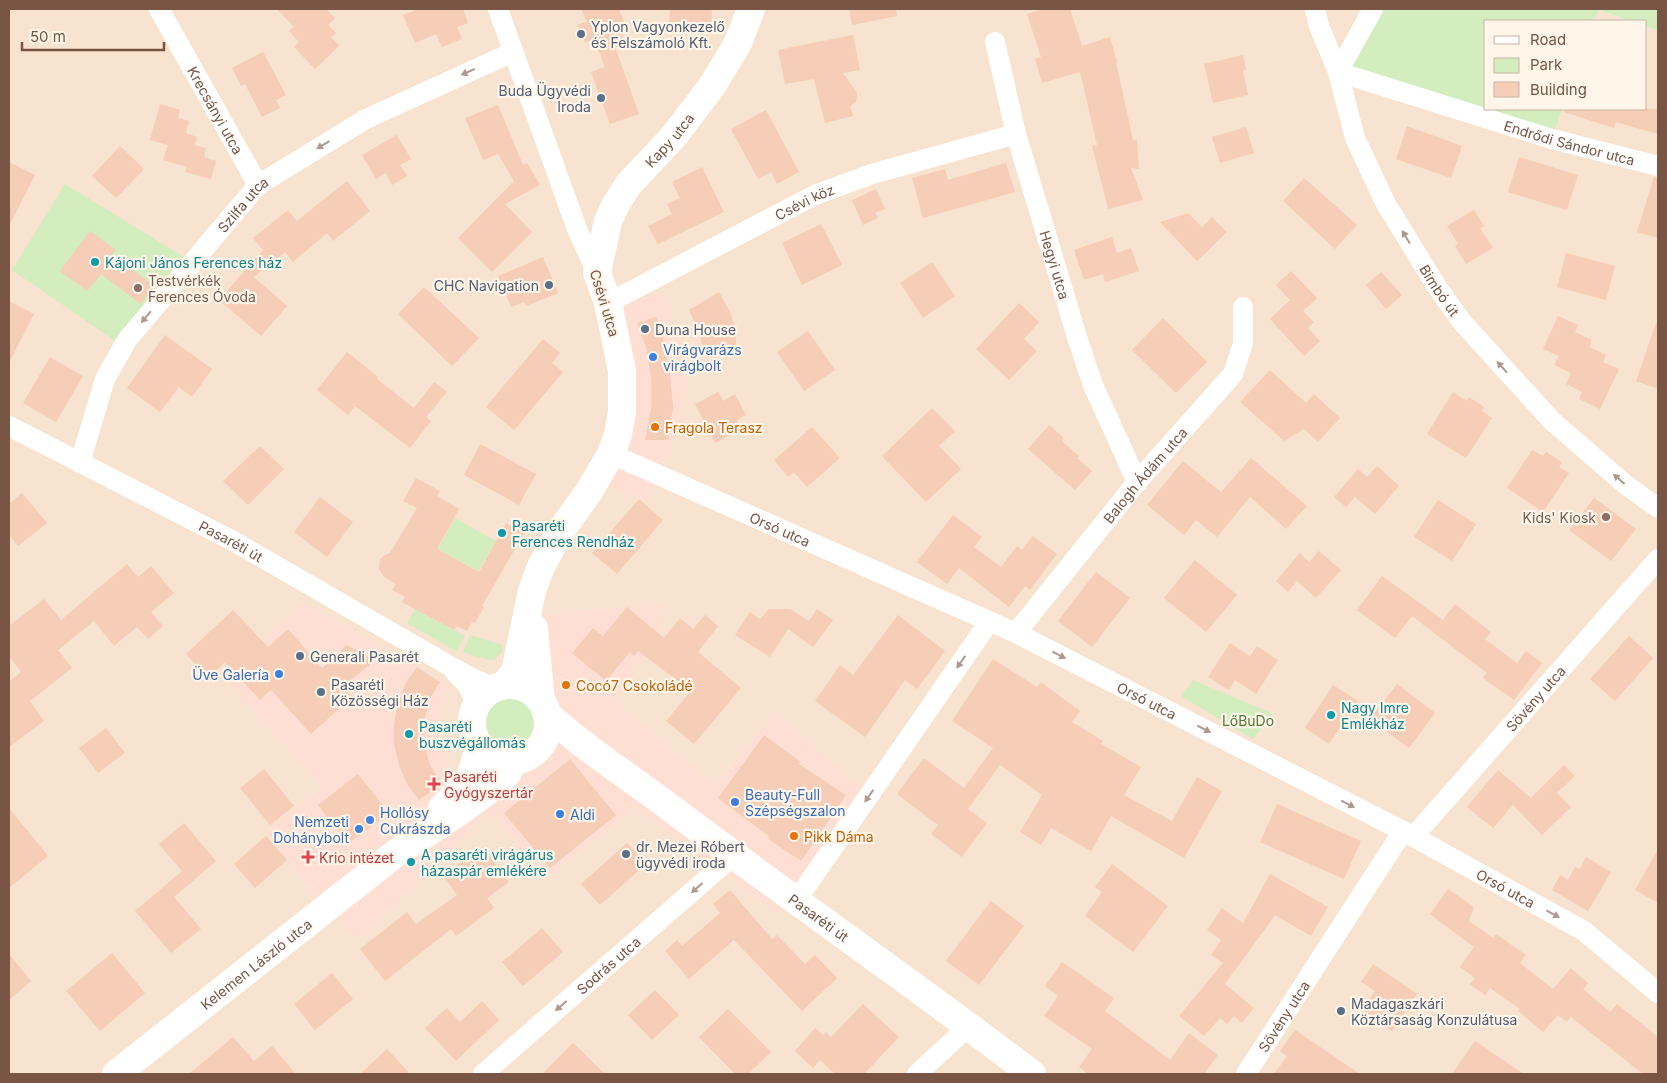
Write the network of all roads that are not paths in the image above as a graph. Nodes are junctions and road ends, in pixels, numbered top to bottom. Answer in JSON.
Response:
{"nodes":[{"id":1,"x":159,"y":9,"type":"edge"},
{"id":2,"x":498,"y":9,"type":"edge"},
{"id":3,"x":751,"y":9,"type":"edge"},
{"id":4,"x":1315,"y":9,"type":"edge"},
{"id":5,"x":1373,"y":9,"type":"edge"},
{"id":6,"x":995,"y":42,"type":"dead end"},
{"id":7,"x":513,"y":52,"type":"junction"},
{"id":8,"x":1338,"y":72,"type":"junction"},
{"id":9,"x":1016,"y":134,"type":"junction"},
{"id":10,"x":1658,"y":166,"type":"edge"},
{"id":11,"x":258,"y":185,"type":"junction"},
{"id":12,"x":597,"y":273,"type":"junction"},
{"id":13,"x":608,"y":304,"type":"junction"},
{"id":14,"x":1244,"y":307,"type":"dead end"},
{"id":15,"x":9,"y":426,"type":"edge"},
{"id":16,"x":611,"y":454,"type":"junction"},
{"id":17,"x":80,"y":462,"type":"junction"},
{"id":18,"x":1138,"y":482,"type":"junction"},
{"id":19,"x":1658,"y":508,"type":"edge"},
{"id":20,"x":1658,"y":559,"type":"edge"},
{"id":21,"x":532,"y":591,"type":"junction"},
{"id":22,"x":989,"y":622,"type":"junction"},
{"id":23,"x":1016,"y":633,"type":"junction"},
{"id":24,"x":491,"y":692,"type":"junction"},
{"id":25,"x":543,"y":707,"type":"junction"},
{"id":26,"x":478,"y":745,"type":"junction"},
{"id":27,"x":523,"y":757,"type":"junction"},
{"id":28,"x":606,"y":761,"type":"junction"},
{"id":29,"x":1408,"y":834,"type":"junction"},
{"id":30,"x":395,"y":854,"type":"junction"},
{"id":31,"x":733,"y":856,"type":"junction"},
{"id":32,"x":796,"y":901,"type":"junction"},
{"id":33,"x":1658,"y":993,"type":"edge"},
{"id":34,"x":969,"y":1026,"type":"junction"},
{"id":35,"x":116,"y":1074,"type":"edge"},
{"id":36,"x":483,"y":1074,"type":"edge"},
{"id":37,"x":917,"y":1074,"type":"edge"},
{"id":38,"x":1032,"y":1074,"type":"edge"},
{"id":39,"x":1246,"y":1074,"type":"edge"}],
"edges":[{"from":1,"to":11,"type":"street","name":"Krecsányi utca"},
{"from":2,"to":7,"type":"street","name":"Csévi utca"},
{"from":3,"to":12,"type":"street","name":"Kapy utca"},
{"from":4,"to":8,"type":"street","name":"Bimbó út"},
{"from":5,"to":8,"type":"street"},
{"from":6,"to":9,"type":"street","name":"Hegyi utca"},
{"from":7,"to":11,"type":"street","name":"Szilfa utca","one_way":true},
{"from":7,"to":12,"type":"street","name":"Csévi utca"},
{"from":8,"to":10,"type":"street","name":"Endrődi Sándor utca"},
{"from":19,"to":8,"type":"street","name":"Bimbó út","one_way":true},
{"from":9,"to":13,"type":"street","name":"Csévi köz"},
{"from":9,"to":18,"type":"street","name":"Hegyi utca"},
{"from":11,"to":17,"type":"street","name":"Szilfa utca","one_way":true},
{"from":12,"to":13,"type":"street","name":"Csévi utca"},
{"from":13,"to":16,"type":"street","name":"Csévi utca"},
{"from":14,"to":18,"type":"street","name":"Balogh Ádám utca"},
{"from":15,"to":17,"type":"street","name":"Pasaréti út"},
{"from":16,"to":21,"type":"street","name":"Csévi utca"},
{"from":16,"to":22,"type":"street","name":"Orsó utca"},
{"from":17,"to":24,"type":"street","name":"Pasaréti út"},
{"from":18,"to":23,"type":"street","name":"Balogh Ádám utca"},
{"from":20,"to":29,"type":"street","name":"Sövény utca"},
{"from":21,"to":24,"type":"street","name":"Csévi utca"},
{"from":21,"to":25,"type":"street","name":"Csévi utca"},
{"from":22,"to":23,"type":"street","name":"Orsó utca"},
{"from":22,"to":32,"type":"street","one_way":true},
{"from":23,"to":29,"type":"street","name":"Orsó utca","one_way":true},
{"from":24,"to":25,"type":"street"},
{"from":24,"to":26,"type":"street"},
{"from":25,"to":27,"type":"street"},
{"from":25,"to":28,"type":"street","name":"Pasaréti út"},
{"from":26,"to":27,"type":"street"},
{"from":26,"to":30,"type":"street","name":"Kelemen László utca"},
{"from":27,"to":28,"type":"street","name":"Pasaréti út"},
{"from":27,"to":30,"type":"street","name":"Kelemen László utca"},
{"from":28,"to":31,"type":"street","name":"Pasaréti út"},
{"from":29,"to":33,"type":"street","name":"Orsó utca","one_way":true},
{"from":29,"to":39,"type":"street","name":"Sövény utca"},
{"from":30,"to":35,"type":"street","name":"Kelemen László utca"},
{"from":31,"to":32,"type":"street","name":"Pasaréti út"},
{"from":31,"to":36,"type":"street","name":"Sodrás utca","one_way":true},
{"from":32,"to":34,"type":"street","name":"Pasaréti út"},
{"from":34,"to":37,"type":"street"},
{"from":34,"to":38,"type":"street","name":"Pasaréti út"}]}
